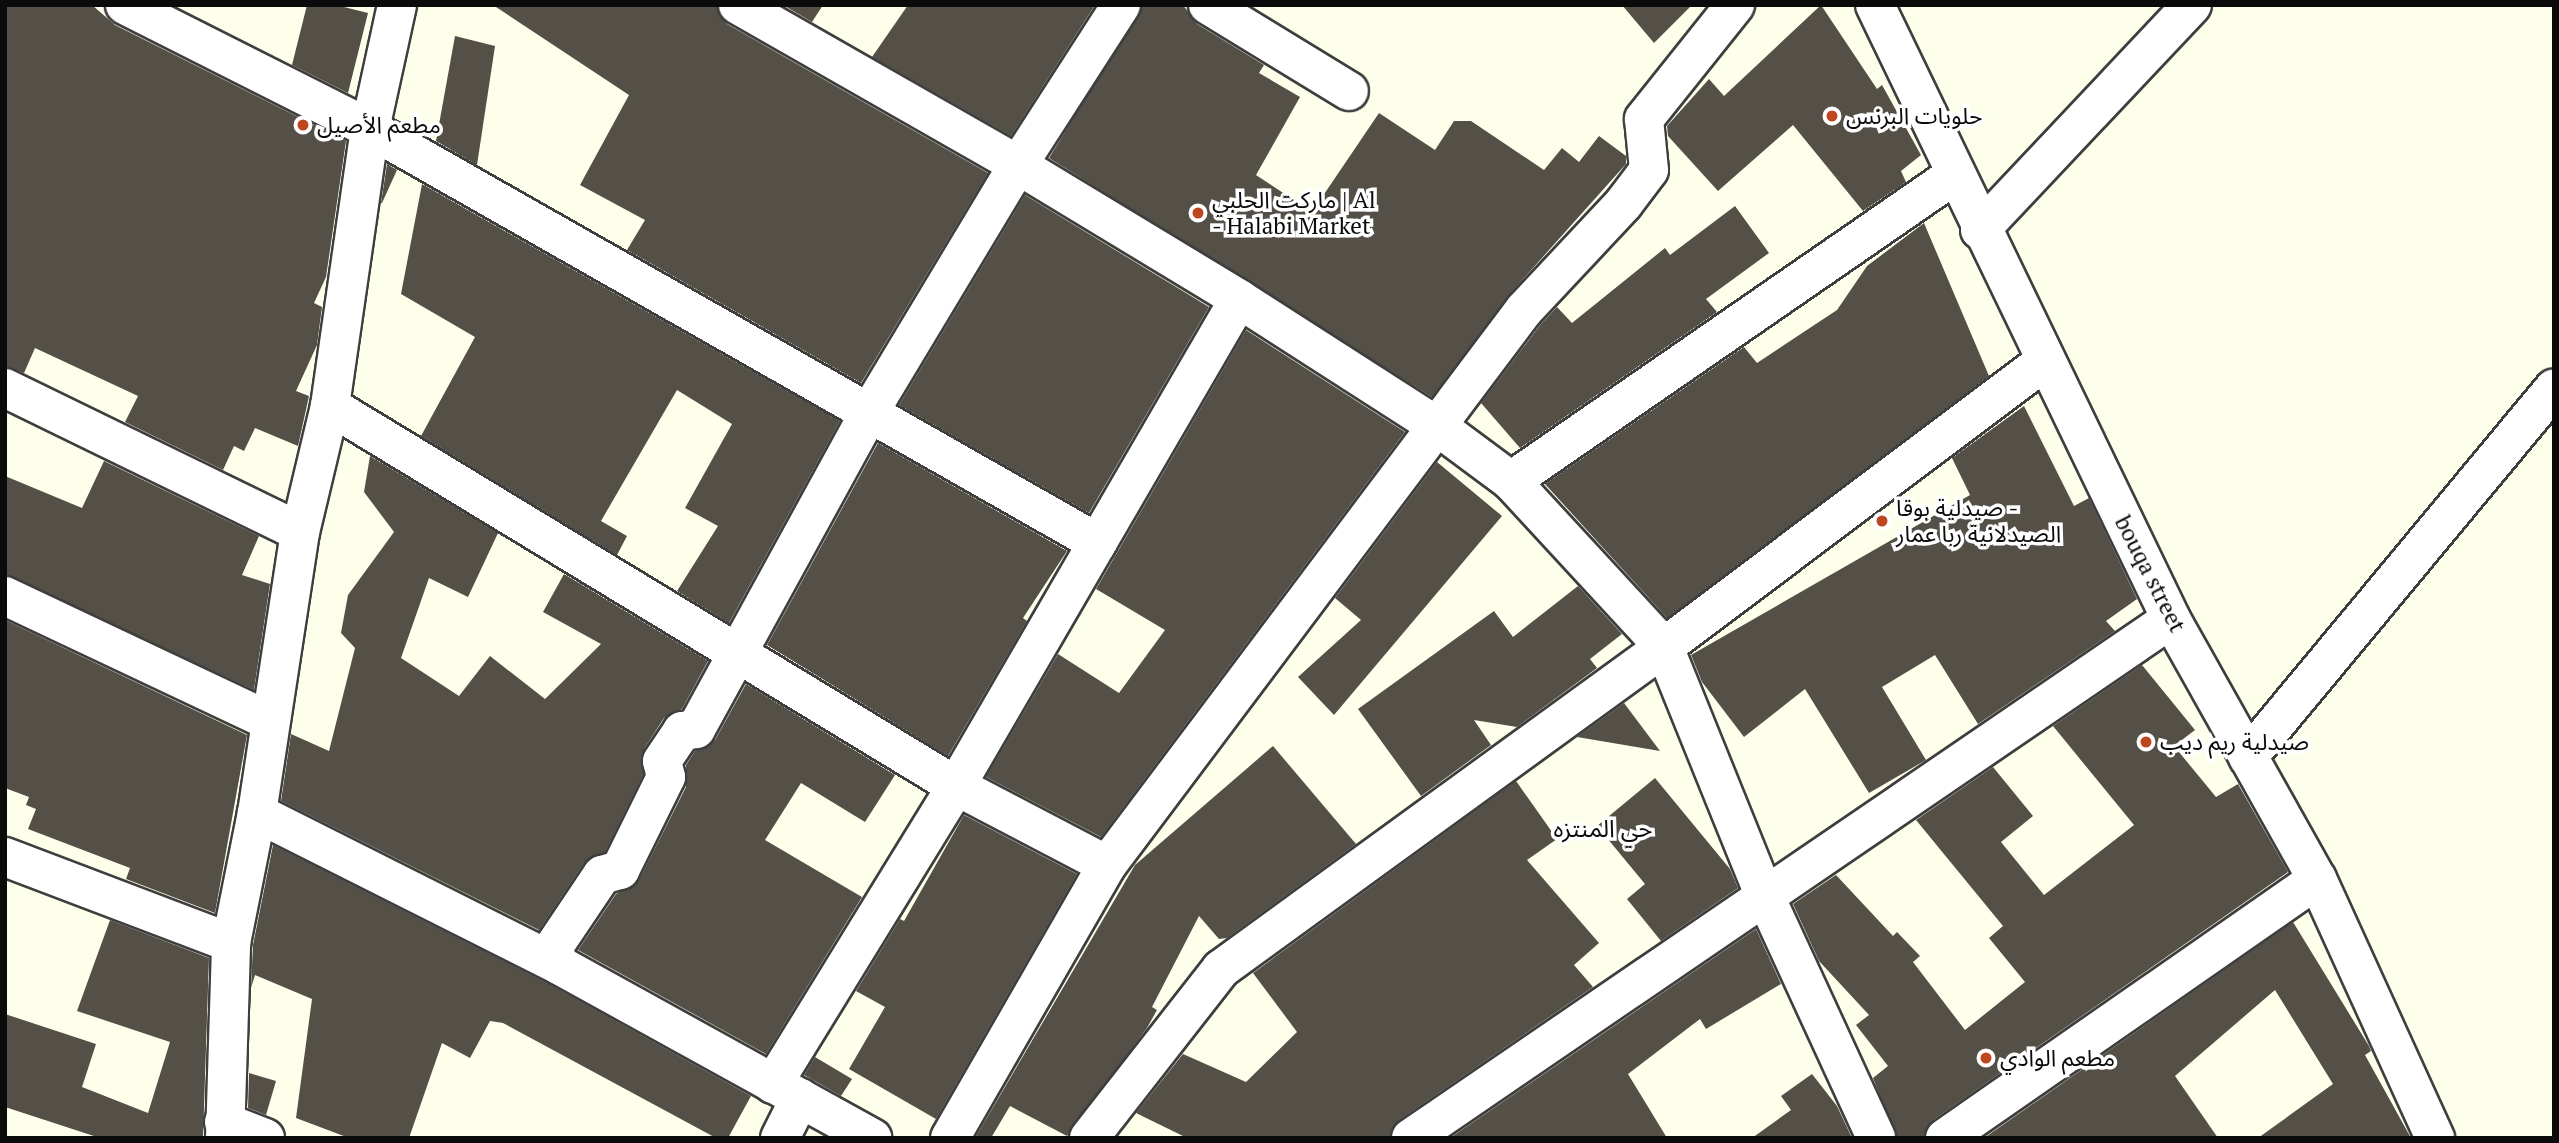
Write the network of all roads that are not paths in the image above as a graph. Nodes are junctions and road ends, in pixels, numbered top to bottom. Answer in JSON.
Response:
{"nodes":[{"id":1,"x":125,"y":5,"type":"edge"},
{"id":2,"x":397,"y":5,"type":"edge"},
{"id":3,"x":738,"y":5,"type":"edge"},
{"id":4,"x":1121,"y":5,"type":"edge"},
{"id":5,"x":1208,"y":5,"type":"edge"},
{"id":6,"x":1735,"y":5,"type":"edge"},
{"id":7,"x":1874,"y":5,"type":"edge"},
{"id":8,"x":2192,"y":5,"type":"edge"},
{"id":9,"x":1349,"y":91,"type":"dead end"},
{"id":10,"x":370,"y":129,"type":"junction"},
{"id":11,"x":1018,"y":165,"type":"junction"},
{"id":12,"x":1953,"y":176,"type":"junction"},
{"id":13,"x":1980,"y":230,"type":"junction"},
{"id":14,"x":1239,"y":299,"type":"junction"},
{"id":15,"x":2045,"y":361,"type":"junction"},
{"id":16,"x":5,"y":388,"type":"edge"},
{"id":17,"x":2554,"y":389,"type":"edge"},
{"id":18,"x":330,"y":406,"type":"junction"},
{"id":19,"x":870,"y":411,"type":"junction"},
{"id":20,"x":1437,"y":426,"type":"junction"},
{"id":21,"x":1511,"y":481,"type":"junction"},
{"id":22,"x":300,"y":532,"type":"junction"},
{"id":23,"x":1098,"y":543,"type":"junction"},
{"id":24,"x":5,"y":596,"type":"edge"},
{"id":25,"x":2171,"y":619,"type":"junction"},
{"id":26,"x":1664,"y":647,"type":"junction"},
{"id":27,"x":738,"y":652,"type":"junction"},
{"id":28,"x":269,"y":722,"type":"junction"},
{"id":29,"x":2248,"y":757,"type":"junction"},
{"id":30,"x":956,"y":786,"type":"junction"},
{"id":31,"x":257,"y":813,"type":"junction"},
{"id":32,"x":5,"y":858,"type":"edge"},
{"id":33,"x":1107,"y":865,"type":"junction"},
{"id":34,"x":2317,"y":879,"type":"junction"},
{"id":35,"x":1763,"y":894,"type":"junction"},
{"id":36,"x":231,"y":943,"type":"junction"},
{"id":37,"x":559,"y":965,"type":"junction"},
{"id":38,"x":786,"y":1091,"type":"junction"},
{"id":39,"x":225,"y":1130,"type":"edge"},
{"id":40,"x":265,"y":1138,"type":"edge"},
{"id":41,"x":780,"y":1138,"type":"edge"},
{"id":42,"x":872,"y":1138,"type":"edge"},
{"id":43,"x":950,"y":1138,"type":"edge"},
{"id":44,"x":1089,"y":1138,"type":"edge"},
{"id":45,"x":1411,"y":1138,"type":"edge"},
{"id":46,"x":1877,"y":1138,"type":"edge"},
{"id":47,"x":1945,"y":1138,"type":"edge"},
{"id":48,"x":2435,"y":1138,"type":"edge"}],
"edges":[{"from":1,"to":10,"type":"street"},
{"from":2,"to":10,"type":"street"},
{"from":3,"to":11,"type":"street"},
{"from":4,"to":11,"type":"street"},
{"from":5,"to":9,"type":"street"},
{"from":6,"to":20,"type":"street"},
{"from":7,"to":12,"type":"street","name":"bouqa street"},
{"from":8,"to":13,"type":"street"},
{"from":10,"to":18,"type":"street"},
{"from":10,"to":19,"type":"street"},
{"from":11,"to":14,"type":"street"},
{"from":11,"to":19,"type":"street"},
{"from":12,"to":13,"type":"street","name":"bouqa street"},
{"from":12,"to":21,"type":"street"},
{"from":13,"to":15,"type":"street","name":"bouqa street"},
{"from":14,"to":20,"type":"street"},
{"from":14,"to":23,"type":"street"},
{"from":15,"to":25,"type":"street","name":"bouqa street"},
{"from":15,"to":26,"type":"street"},
{"from":16,"to":22,"type":"street"},
{"from":17,"to":29,"type":"street"},
{"from":18,"to":22,"type":"street"},
{"from":18,"to":27,"type":"street"},
{"from":19,"to":23,"type":"street"},
{"from":19,"to":27,"type":"street"},
{"from":20,"to":21,"type":"street"},
{"from":20,"to":33,"type":"street"},
{"from":21,"to":26,"type":"street"},
{"from":22,"to":28,"type":"street"},
{"from":23,"to":30,"type":"street"},
{"from":24,"to":28,"type":"street"},
{"from":25,"to":29,"type":"street","name":"bouqa street"},
{"from":25,"to":35,"type":"street"},
{"from":26,"to":35,"type":"street"},
{"from":26,"to":44,"type":"street"},
{"from":27,"to":30,"type":"street"},
{"from":27,"to":37,"type":"street"},
{"from":28,"to":31,"type":"street"},
{"from":29,"to":34,"type":"street","name":"bouqa street"},
{"from":30,"to":33,"type":"street"},
{"from":30,"to":38,"type":"street"},
{"from":31,"to":36,"type":"street"},
{"from":31,"to":37,"type":"street"},
{"from":32,"to":36,"type":"street"},
{"from":33,"to":43,"type":"street"},
{"from":34,"to":47,"type":"street"},
{"from":34,"to":48,"type":"street","name":"bouqa street"},
{"from":35,"to":45,"type":"street"},
{"from":35,"to":46,"type":"street"},
{"from":36,"to":39,"type":"street"},
{"from":37,"to":38,"type":"street"},
{"from":38,"to":41,"type":"street"},
{"from":38,"to":42,"type":"street"},
{"from":39,"to":40,"type":"street"}]}
